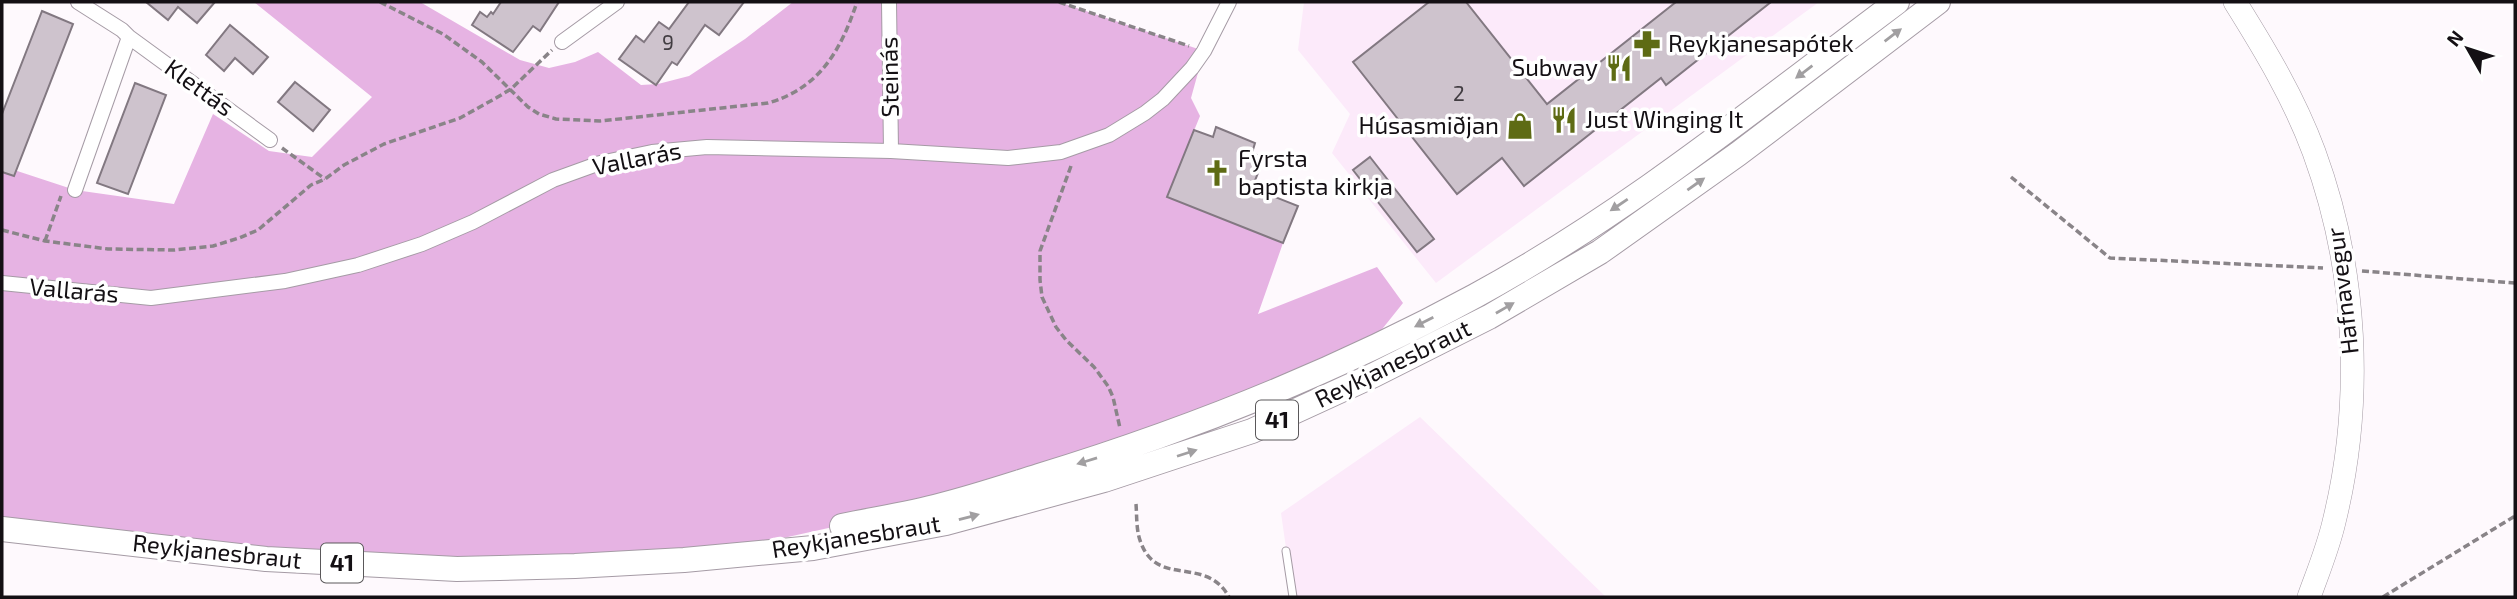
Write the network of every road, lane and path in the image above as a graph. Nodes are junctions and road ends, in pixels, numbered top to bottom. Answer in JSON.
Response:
{"nodes":[{"id":1,"x":79,"y":2,"type":"edge"},
{"id":2,"x":380,"y":2,"type":"edge"},
{"id":3,"x":617,"y":2,"type":"edge"},
{"id":4,"x":857,"y":2,"type":"edge"},
{"id":5,"x":889,"y":2,"type":"edge"},
{"id":6,"x":1059,"y":2,"type":"edge"},
{"id":7,"x":1229,"y":2,"type":"edge"},
{"id":8,"x":1897,"y":2,"type":"edge"},
{"id":9,"x":1938,"y":2,"type":"edge"},
{"id":10,"x":2235,"y":2,"type":"edge"},
{"id":11,"x":129,"y":37,"type":"junction"},
{"id":12,"x":562,"y":43,"type":"joint"},
{"id":13,"x":1204,"y":51,"type":"junction"},
{"id":14,"x":511,"y":89,"type":"junction"},
{"id":15,"x":270,"y":139,"type":"joint"},
{"id":16,"x":1077,"y":148,"type":"junction"},
{"id":17,"x":891,"y":151,"type":"junction"},
{"id":18,"x":2011,"y":177,"type":"dead end"},
{"id":19,"x":325,"y":179,"type":"junction"},
{"id":20,"x":75,"y":190,"type":"dead end"},
{"id":21,"x":2,"y":230,"type":"edge"},
{"id":22,"x":2346,"y":270,"type":"junction"},
{"id":23,"x":2,"y":283,"type":"edge"},
{"id":24,"x":2515,"y":283,"type":"edge"},
{"id":25,"x":1121,"y":430,"type":"dead end"},
{"id":26,"x":1136,"y":504,"type":"dead end"},
{"id":27,"x":2515,"y":516,"type":"edge"},
{"id":28,"x":2,"y":529,"type":"edge"},
{"id":29,"x":1286,"y":551,"type":"dead end"},
{"id":30,"x":684,"y":560,"type":"junction"},
{"id":31,"x":1229,"y":597,"type":"edge"},
{"id":32,"x":1293,"y":597,"type":"edge"},
{"id":33,"x":2309,"y":597,"type":"edge"},
{"id":34,"x":2383,"y":597,"type":"edge"}],
"edges":[{"from":1,"to":11,"type":"street","name":"Klettás"},
{"from":2,"to":14,"type":"path"},
{"from":3,"to":12,"type":"street"},
{"from":4,"to":14,"type":"path"},
{"from":5,"to":17,"type":"street","name":"Steinás"},
{"from":6,"to":13,"type":"path"},
{"from":7,"to":13,"type":"street","name":"Vallarás"},
{"from":8,"to":30,"type":"highway","name":"Reykjanesbraut","number":"41","one_way":true},
{"from":30,"to":9,"type":"highway","name":"Reykjanesbraut","number":"41","one_way":true},
{"from":10,"to":22,"type":"main road","name":"Hafnavegur"},
{"from":11,"to":15,"type":"street","name":"Klettás"},
{"from":11,"to":20,"type":"street"},
{"from":12,"to":14,"type":"path"},
{"from":13,"to":16,"type":"street","name":"Vallarás"},
{"from":14,"to":19,"type":"path"},
{"from":15,"to":19,"type":"path"},
{"from":16,"to":17,"type":"street","name":"Vallarás"},
{"from":16,"to":25,"type":"path"},
{"from":17,"to":23,"type":"street","name":"Vallarás"},
{"from":18,"to":22,"type":"path"},
{"from":19,"to":21,"type":"path"},
{"from":22,"to":24,"type":"path"},
{"from":22,"to":33,"type":"main road","name":"Hafnavegur"},
{"from":26,"to":31,"type":"path"},
{"from":27,"to":34,"type":"path"},
{"from":28,"to":30,"type":"highway","name":"Reykjanesbraut","number":"41"},
{"from":29,"to":32,"type":"lane"}]}
